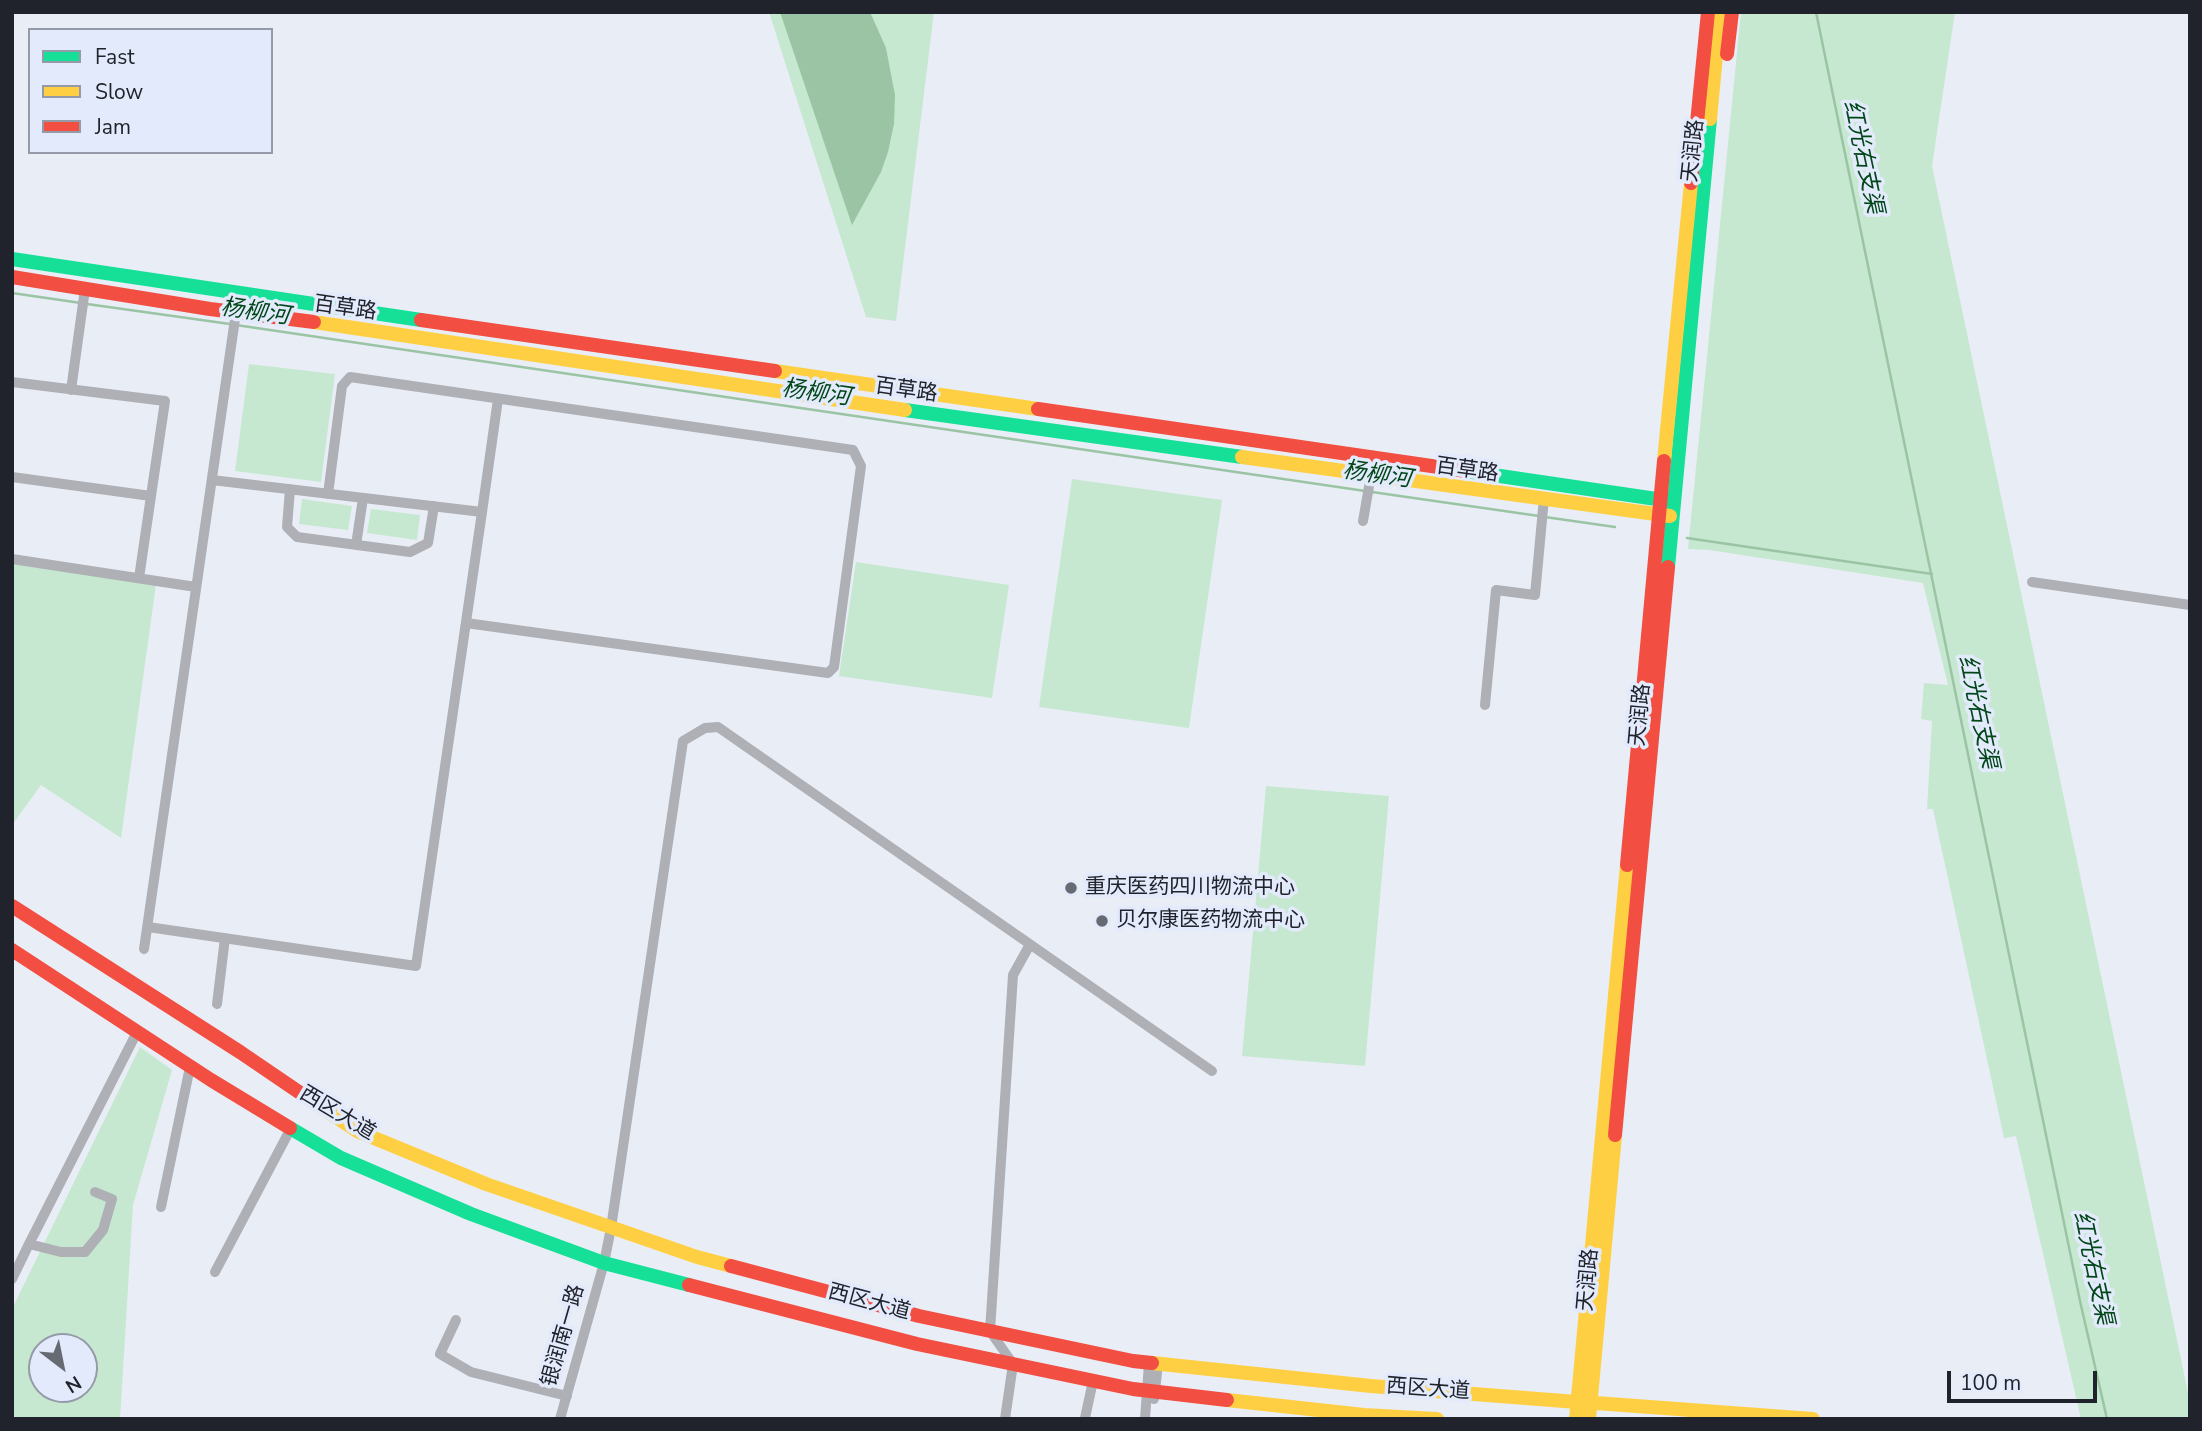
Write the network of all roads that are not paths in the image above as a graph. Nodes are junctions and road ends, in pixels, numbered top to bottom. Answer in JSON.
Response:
{"nodes":[{"id":1,"x":1698,"y":12,"type":"edge"},
{"id":2,"x":1708,"y":12,"type":"edge"},
{"id":3,"x":1720,"y":12,"type":"edge"},
{"id":4,"x":1732,"y":12,"type":"edge"},
{"id":5,"x":1693,"y":170,"type":"junction"},
{"id":6,"x":1705,"y":180,"type":"junction"},
{"id":7,"x":12,"y":259,"type":"edge"},
{"id":8,"x":12,"y":277,"type":"edge"},
{"id":9,"x":84,"y":299,"type":"junction"},
{"id":10,"x":235,"y":320,"type":"junction"},
{"id":11,"x":12,"y":382,"type":"edge"},
{"id":12,"x":71,"y":390,"type":"junction"},
{"id":13,"x":498,"y":399,"type":"junction"},
{"id":14,"x":12,"y":477,"type":"edge"},
{"id":15,"x":212,"y":480,"type":"junction"},
{"id":16,"x":1369,"y":486,"type":"junction"},
{"id":17,"x":290,"y":489,"type":"junction"},
{"id":18,"x":328,"y":494,"type":"junction"},
{"id":19,"x":150,"y":496,"type":"junction"},
{"id":20,"x":363,"y":498,"type":"junction"},
{"id":21,"x":1660,"y":498,"type":"junction"},
{"id":22,"x":433,"y":506,"type":"junction"},
{"id":23,"x":1543,"y":510,"type":"junction"},
{"id":24,"x":1669,"y":511,"type":"junction"},
{"id":25,"x":482,"y":512,"type":"junction"},
{"id":26,"x":1363,"y":521,"type":"dead end"},
{"id":27,"x":356,"y":545,"type":"junction"},
{"id":28,"x":12,"y":559,"type":"edge"},
{"id":29,"x":139,"y":579,"type":"junction"},
{"id":30,"x":2032,"y":582,"type":"dead end"},
{"id":31,"x":196,"y":587,"type":"junction"},
{"id":32,"x":2190,"y":605,"type":"edge"},
{"id":33,"x":466,"y":623,"type":"junction"},
{"id":34,"x":1485,"y":705,"type":"dead end"},
{"id":35,"x":12,"y":906,"type":"edge"},
{"id":36,"x":148,"y":927,"type":"junction"},
{"id":37,"x":225,"y":938,"type":"junction"},
{"id":38,"x":1032,"y":946,"type":"junction"},
{"id":39,"x":145,"y":948,"type":"dead end"},
{"id":40,"x":12,"y":950,"type":"edge"},
{"id":41,"x":217,"y":1004,"type":"dead end"},
{"id":42,"x":137,"y":1032,"type":"junction"},
{"id":43,"x":190,"y":1067,"type":"junction"},
{"id":44,"x":1212,"y":1071,"type":"dead end"},
{"id":45,"x":291,"y":1128,"type":"junction"},
{"id":46,"x":94,"y":1192,"type":"dead end"},
{"id":47,"x":160,"y":1207,"type":"dead end"},
{"id":48,"x":611,"y":1228,"type":"junction"},
{"id":49,"x":29,"y":1244,"type":"junction"},
{"id":50,"x":604,"y":1263,"type":"junction"},
{"id":51,"x":215,"y":1272,"type":"dead end"},
{"id":52,"x":12,"y":1279,"type":"edge"},
{"id":53,"x":456,"y":1320,"type":"dead end"},
{"id":54,"x":990,"y":1331,"type":"junction"},
{"id":55,"x":1154,"y":1363,"type":"junction"},
{"id":56,"x":1013,"y":1364,"type":"junction"},
{"id":57,"x":1093,"y":1381,"type":"junction"},
{"id":58,"x":1151,"y":1391,"type":"junction"},
{"id":59,"x":567,"y":1396,"type":"junction"},
{"id":60,"x":1584,"y":1402,"type":"junction"},
{"id":61,"x":1086,"y":1418,"type":"edge"},
{"id":62,"x":561,"y":1419,"type":"edge"},
{"id":63,"x":1005,"y":1419,"type":"edge"},
{"id":64,"x":1145,"y":1419,"type":"edge"},
{"id":65,"x":1152,"y":1419,"type":"edge"},
{"id":66,"x":1437,"y":1419,"type":"edge"},
{"id":67,"x":1576,"y":1419,"type":"edge"},
{"id":68,"x":1589,"y":1419,"type":"edge"},
{"id":69,"x":1813,"y":1419,"type":"edge"}],
"edges":[{"from":1,"to":5,"type":"main road"},
{"from":2,"to":5,"type":"main road","name":"天润路"},
{"from":3,"to":6,"type":"main road","name":"天润路"},
{"from":4,"to":6,"type":"main road"},
{"from":5,"to":21,"type":"main road","name":"天润路"},
{"from":6,"to":24,"type":"main road","name":"天润路"},
{"from":7,"to":21,"type":"main road","name":"百草路"},
{"from":8,"to":9,"type":"main road","name":"百草路"},
{"from":9,"to":10,"type":"main road","name":"百草路"},
{"from":9,"to":12,"type":"street"},
{"from":10,"to":15,"type":"street"},
{"from":10,"to":16,"type":"main road","name":"百草路"},
{"from":11,"to":12,"type":"street"},
{"from":12,"to":19,"type":"street"},
{"from":13,"to":18,"type":"street"},
{"from":13,"to":25,"type":"street"},
{"from":13,"to":33,"type":"street"},
{"from":14,"to":19,"type":"street"},
{"from":15,"to":17,"type":"street"},
{"from":15,"to":31,"type":"street"},
{"from":16,"to":23,"type":"main road","name":"百草路"},
{"from":16,"to":26,"type":"street"},
{"from":17,"to":18,"type":"street"},
{"from":17,"to":27,"type":"street"},
{"from":18,"to":20,"type":"street"},
{"from":19,"to":29,"type":"street"},
{"from":20,"to":22,"type":"street"},
{"from":20,"to":27,"type":"street"},
{"from":21,"to":24,"type":"main road","name":"百草路"},
{"from":22,"to":25,"type":"street"},
{"from":22,"to":27,"type":"street"},
{"from":23,"to":24,"type":"main road","name":"百草路"},
{"from":23,"to":34,"type":"street"},
{"from":24,"to":60,"type":"main road","name":"天润路"},
{"from":25,"to":33,"type":"street"},
{"from":28,"to":29,"type":"street"},
{"from":29,"to":31,"type":"street"},
{"from":30,"to":32,"type":"street"},
{"from":31,"to":36,"type":"street"},
{"from":33,"to":37,"type":"street"},
{"from":35,"to":48,"type":"main road","name":"西区大道"},
{"from":36,"to":37,"type":"street"},
{"from":36,"to":39,"type":"street"},
{"from":37,"to":41,"type":"street"},
{"from":38,"to":44,"type":"street"},
{"from":38,"to":48,"type":"street","name":"银润南一路"},
{"from":38,"to":54,"type":"street"},
{"from":40,"to":42,"type":"main road","name":"西区大道"},
{"from":42,"to":43,"type":"main road","name":"西区大道"},
{"from":42,"to":49,"type":"street"},
{"from":43,"to":45,"type":"main road","name":"西区大道"},
{"from":43,"to":47,"type":"street"},
{"from":45,"to":50,"type":"main road","name":"西区大道"},
{"from":45,"to":51,"type":"street"},
{"from":46,"to":49,"type":"street"},
{"from":48,"to":50,"type":"street","name":"银润南一路"},
{"from":48,"to":54,"type":"main road","name":"西区大道"},
{"from":49,"to":52,"type":"street"},
{"from":50,"to":56,"type":"main road","name":"西区大道"},
{"from":50,"to":59,"type":"street","name":"银润南一路"},
{"from":53,"to":59,"type":"street"},
{"from":54,"to":55,"type":"main road","name":"西区大道"},
{"from":54,"to":56,"type":"street"},
{"from":55,"to":58,"type":"street"},
{"from":55,"to":60,"type":"main road","name":"西区大道"},
{"from":56,"to":57,"type":"main road","name":"西区大道"},
{"from":56,"to":63,"type":"street"},
{"from":57,"to":58,"type":"main road","name":"西区大道"},
{"from":57,"to":61,"type":"street"},
{"from":58,"to":64,"type":"street"},
{"from":58,"to":65,"type":"street"},
{"from":58,"to":66,"type":"main road","name":"西区大道"},
{"from":59,"to":62,"type":"street","name":"银润南一路"},
{"from":60,"to":67,"type":"main road","name":"天润路"},
{"from":60,"to":68,"type":"main road"},
{"from":60,"to":69,"type":"main road","name":"西区大道"}]}
